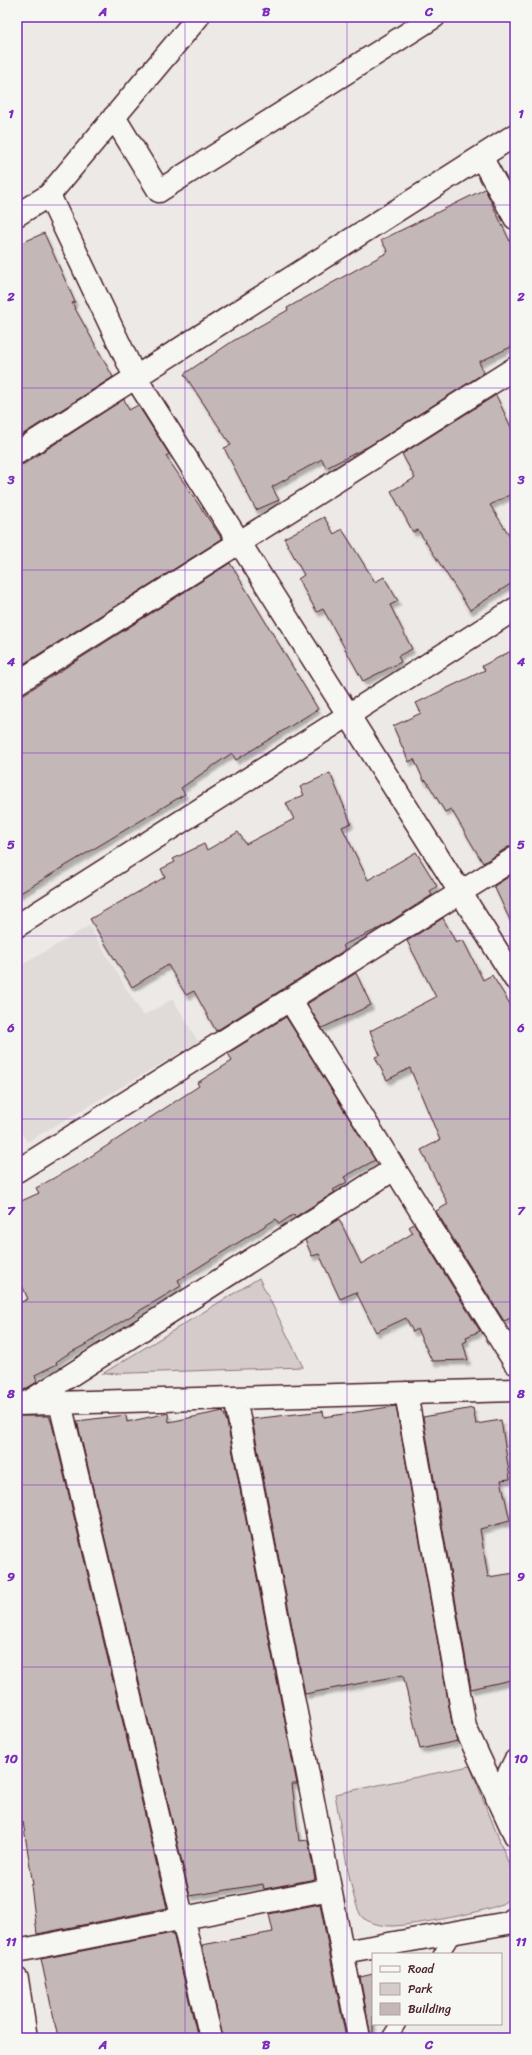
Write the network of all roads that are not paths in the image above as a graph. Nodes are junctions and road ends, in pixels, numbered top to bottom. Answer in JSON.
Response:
{"nodes":[{"id":1,"x":198,"y":17,"type":"edge"},
{"id":2,"x":434,"y":17,"type":"edge"},
{"id":3,"x":114,"y":117,"type":"junction"},
{"id":4,"x":515,"y":135,"type":"edge"},
{"id":5,"x":481,"y":157,"type":"junction"},
{"id":6,"x":49,"y":195,"type":"junction"},
{"id":7,"x":17,"y":215,"type":"edge"},
{"id":8,"x":515,"y":218,"type":"edge"},
{"id":9,"x":515,"y":368,"type":"edge"},
{"id":10,"x":136,"y":377,"type":"junction"},
{"id":11,"x":17,"y":453,"type":"edge"},
{"id":12,"x":239,"y":542,"type":"junction"},
{"id":13,"x":515,"y":609,"type":"edge"},
{"id":14,"x":17,"y":682,"type":"edge"},
{"id":15,"x":349,"y":715,"type":"junction"},
{"id":16,"x":515,"y":858,"type":"edge"},
{"id":17,"x":460,"y":893,"type":"junction"},
{"id":18,"x":17,"y":926,"type":"edge"},
{"id":19,"x":515,"y":979,"type":"edge"},
{"id":20,"x":290,"y":1000,"type":"junction"},
{"id":21,"x":394,"y":1169,"type":"junction"},
{"id":22,"x":17,"y":1171,"type":"edge"},
{"id":23,"x":515,"y":1363,"type":"edge"},
{"id":24,"x":515,"y":1390,"type":"edge"},
{"id":25,"x":406,"y":1393,"type":"junction"},
{"id":26,"x":235,"y":1398,"type":"junction"},
{"id":27,"x":60,"y":1403,"type":"junction"},
{"id":28,"x":22,"y":1404,"type":"edge"},
{"id":29,"x":515,"y":1761,"type":"edge"},
{"id":30,"x":497,"y":1798,"type":"junction"},
{"id":31,"x":515,"y":1835,"type":"edge"},
{"id":32,"x":330,"y":1889,"type":"junction"},
{"id":33,"x":182,"y":1918,"type":"junction"},
{"id":34,"x":515,"y":1918,"type":"edge"},
{"id":35,"x":454,"y":1933,"type":"junction"},
{"id":36,"x":17,"y":1951,"type":"edge"},
{"id":37,"x":343,"y":1952,"type":"junction"},
{"id":38,"x":442,"y":1953,"type":"edge"},
{"id":39,"x":17,"y":1979,"type":"edge"},
{"id":40,"x":397,"y":2025,"type":"edge"},
{"id":41,"x":26,"y":2038,"type":"edge"},
{"id":42,"x":211,"y":2038,"type":"edge"},
{"id":43,"x":360,"y":2038,"type":"edge"},
{"id":44,"x":389,"y":2038,"type":"edge"}],
"edges":[{"from":1,"to":3,"type":"street"},
{"from":2,"to":3,"type":"street"},
{"from":3,"to":6,"type":"street"},
{"from":4,"to":5,"type":"street"},
{"from":5,"to":8,"type":"street"},
{"from":5,"to":10,"type":"street"},
{"from":6,"to":7,"type":"street"},
{"from":6,"to":10,"type":"street"},
{"from":9,"to":12,"type":"street"},
{"from":10,"to":11,"type":"street"},
{"from":10,"to":12,"type":"street"},
{"from":12,"to":14,"type":"street"},
{"from":12,"to":15,"type":"street"},
{"from":13,"to":15,"type":"street"},
{"from":15,"to":17,"type":"street"},
{"from":15,"to":18,"type":"street"},
{"from":16,"to":17,"type":"street"},
{"from":17,"to":19,"type":"street"},
{"from":17,"to":20,"type":"street"},
{"from":20,"to":21,"type":"street"},
{"from":20,"to":22,"type":"street"},
{"from":21,"to":23,"type":"street"},
{"from":21,"to":28,"type":"street"},
{"from":24,"to":25,"type":"street"},
{"from":25,"to":26,"type":"street"},
{"from":25,"to":30,"type":"street"},
{"from":26,"to":27,"type":"street"},
{"from":26,"to":32,"type":"street"},
{"from":27,"to":28,"type":"street"},
{"from":27,"to":33,"type":"street"},
{"from":29,"to":30,"type":"street"},
{"from":30,"to":31,"type":"street"},
{"from":32,"to":33,"type":"street"},
{"from":32,"to":37,"type":"street"},
{"from":33,"to":36,"type":"street"},
{"from":33,"to":42,"type":"street"},
{"from":34,"to":35,"type":"street"},
{"from":35,"to":37,"type":"street"},
{"from":35,"to":38,"type":"lane"},
{"from":37,"to":43,"type":"street"},
{"from":39,"to":41,"type":"street"},
{"from":40,"to":44,"type":"lane"}]}
